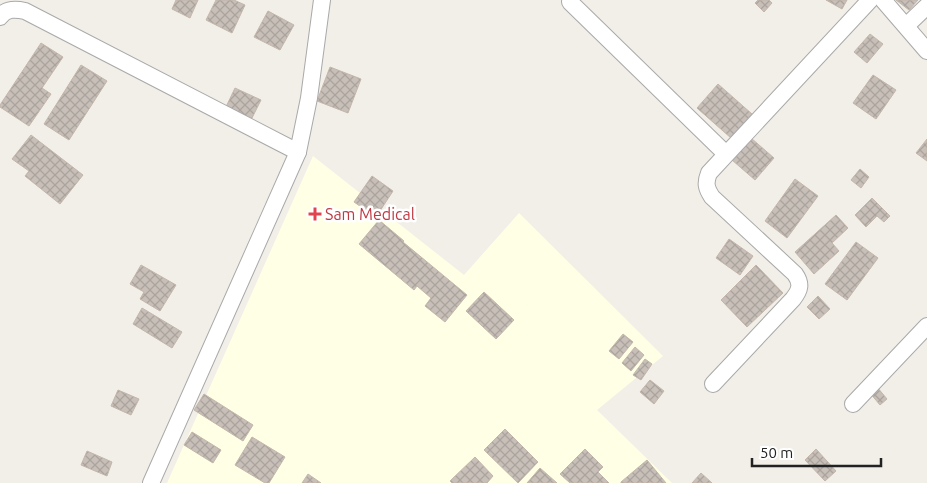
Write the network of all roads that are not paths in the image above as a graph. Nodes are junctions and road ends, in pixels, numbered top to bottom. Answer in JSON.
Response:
{"nodes":[{"id":1,"x":322,"y":0,"type":"edge"},
{"id":2,"x":870,"y":0,"type":"edge"},
{"id":3,"x":883,"y":0,"type":"edge"},
{"id":4,"x":570,"y":2,"type":"dead end"},
{"id":5,"x":927,"y":6,"type":"edge"},
{"id":6,"x":0,"y":17,"type":"edge"},
{"id":7,"x":906,"y":26,"type":"junction"},
{"id":8,"x":927,"y":51,"type":"edge"},
{"id":9,"x":298,"y":152,"type":"junction"},
{"id":10,"x":726,"y":154,"type":"junction"},
{"id":11,"x":927,"y":326,"type":"edge"},
{"id":12,"x":713,"y":384,"type":"dead end"},
{"id":13,"x":853,"y":404,"type":"dead end"},
{"id":14,"x":151,"y":483,"type":"edge"}],
"edges":[{"from":1,"to":9,"type":"street"},
{"from":2,"to":10,"type":"street"},
{"from":3,"to":7,"type":"street"},
{"from":4,"to":10,"type":"street"},
{"from":5,"to":7,"type":"street"},
{"from":6,"to":9,"type":"street"},
{"from":7,"to":8,"type":"street"},
{"from":9,"to":14,"type":"street"},
{"from":10,"to":12,"type":"street"},
{"from":11,"to":13,"type":"street"}]}
